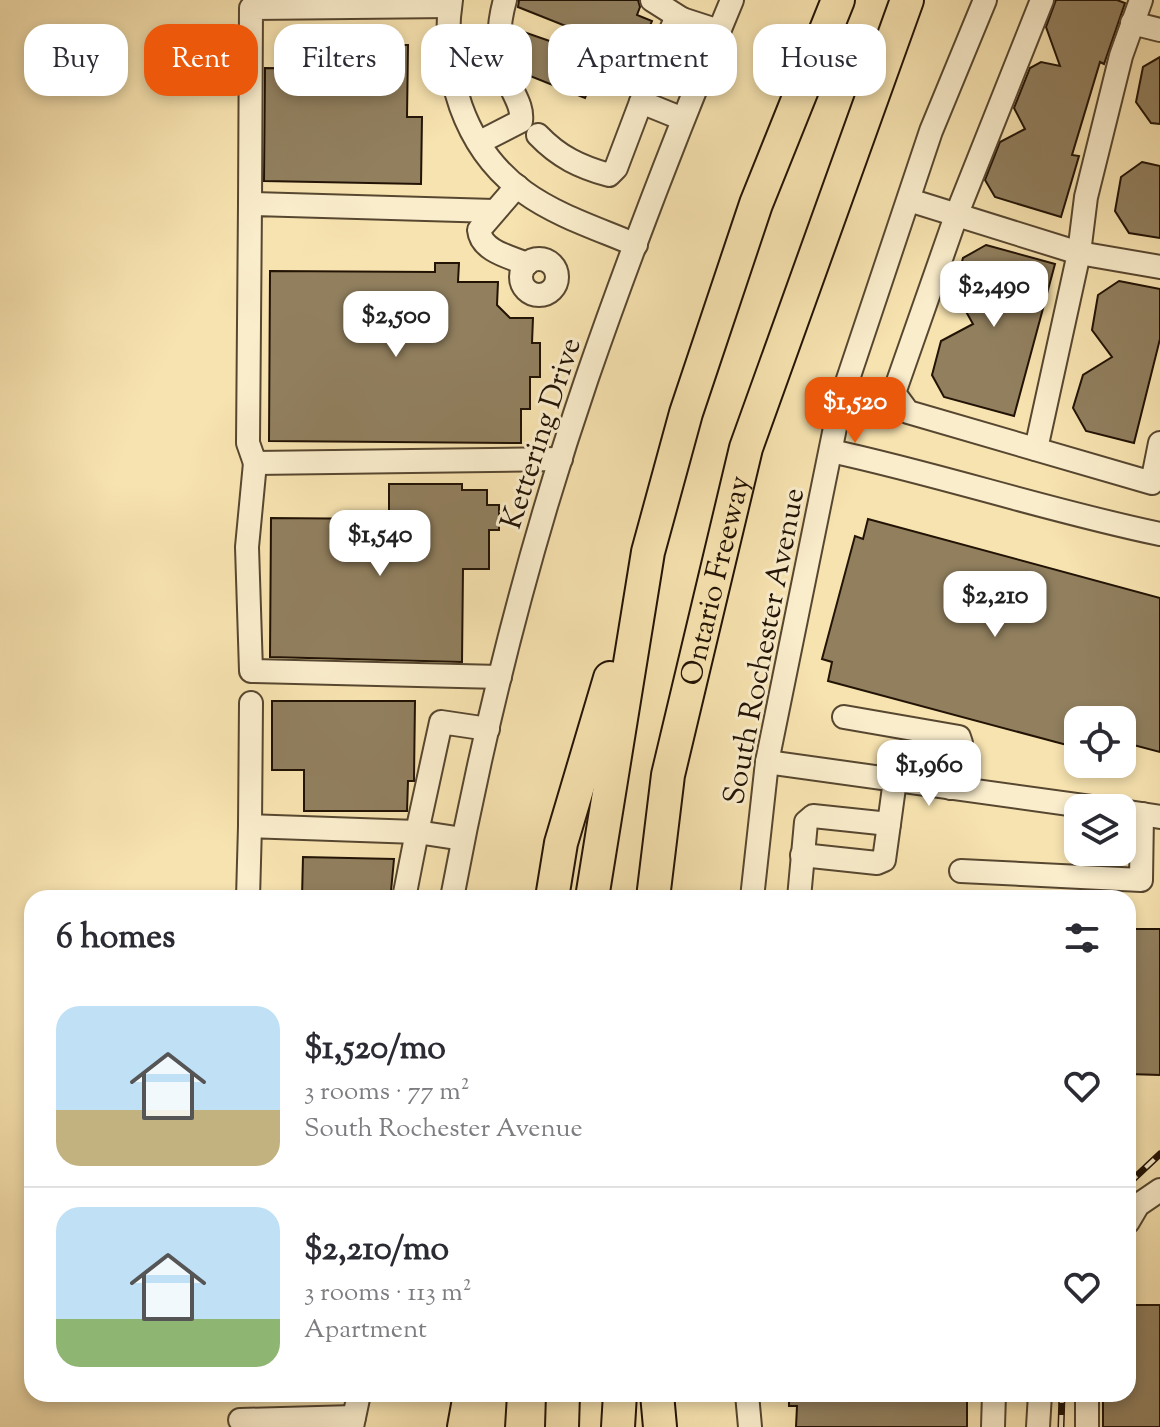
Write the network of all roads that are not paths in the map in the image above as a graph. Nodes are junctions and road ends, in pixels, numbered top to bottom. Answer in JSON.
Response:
{"nodes":[{"id":1,"x":505,"y":0,"type":"edge"},
{"id":2,"x":652,"y":0,"type":"edge"},
{"id":3,"x":732,"y":0,"type":"edge"},
{"id":4,"x":838,"y":0,"type":"edge"},
{"id":5,"x":907,"y":0,"type":"edge"},
{"id":6,"x":985,"y":0,"type":"edge"},
{"id":7,"x":1042,"y":0,"type":"edge"},
{"id":8,"x":1141,"y":0,"type":"edge"},
{"id":9,"x":451,"y":3,"type":"edge"},
{"id":10,"x":682,"y":19,"type":"junction"},
{"id":11,"x":1132,"y":23,"type":"junction"},
{"id":12,"x":697,"y":24,"type":"edge"},
{"id":13,"x":722,"y":24,"type":"edge"},
{"id":14,"x":1160,"y":30,"type":"edge"},
{"id":15,"x":692,"y":96,"type":"edge"},
{"id":16,"x":641,"y":102,"type":"junction"},
{"id":17,"x":683,"y":119,"type":"junction"},
{"id":18,"x":538,"y":135,"type":"dead end"},
{"id":19,"x":480,"y":142,"type":"junction"},
{"id":20,"x":517,"y":186,"type":"junction"},
{"id":21,"x":909,"y":200,"type":"junction"},
{"id":22,"x":250,"y":204,"type":"junction"},
{"id":23,"x":494,"y":211,"type":"junction"},
{"id":24,"x":956,"y":216,"type":"junction"},
{"id":25,"x":636,"y":245,"type":"junction"},
{"id":26,"x":1079,"y":253,"type":"junction"},
{"id":27,"x":527,"y":264,"type":"dead end"},
{"id":28,"x":1160,"y":267,"type":"edge"},
{"id":29,"x":1160,"y":443,"type":"edge"},
{"id":30,"x":1036,"y":449,"type":"junction"},
{"id":31,"x":831,"y":451,"type":"junction"},
{"id":32,"x":561,"y":459,"type":"junction"},
{"id":33,"x":255,"y":463,"type":"junction"},
{"id":34,"x":1160,"y":534,"type":"edge"},
{"id":35,"x":648,"y":552,"type":"junction"},
{"id":36,"x":500,"y":677,"type":"junction"},
{"id":37,"x":251,"y":703,"type":"dead end"},
{"id":38,"x":844,"y":717,"type":"dead end"},
{"id":39,"x":488,"y":729,"type":"junction"},
{"id":40,"x":767,"y":762,"type":"junction"},
{"id":41,"x":895,"y":780,"type":"junction"},
{"id":42,"x":951,"y":788,"type":"junction"},
{"id":43,"x":1064,"y":803,"type":"edge"},
{"id":44,"x":1141,"y":814,"type":"edge"},
{"id":45,"x":889,"y":824,"type":"junction"},
{"id":46,"x":250,"y":826,"type":"junction"},
{"id":47,"x":417,"y":832,"type":"junction"},
{"id":48,"x":463,"y":839,"type":"junction"},
{"id":49,"x":802,"y":855,"type":"junction"},
{"id":50,"x":961,"y":871,"type":"dead end"},
{"id":51,"x":1150,"y":880,"type":"edge"},
{"id":52,"x":248,"y":890,"type":"edge"},
{"id":53,"x":406,"y":890,"type":"edge"},
{"id":54,"x":453,"y":890,"type":"edge"},
{"id":55,"x":553,"y":890,"type":"edge"},
{"id":56,"x":593,"y":890,"type":"edge"},
{"id":57,"x":654,"y":890,"type":"edge"},
{"id":58,"x":753,"y":890,"type":"edge"},
{"id":59,"x":800,"y":890,"type":"edge"},
{"id":60,"x":1160,"y":1190,"type":"edge"},
{"id":61,"x":1136,"y":1208,"type":"edge"},
{"id":62,"x":357,"y":1402,"type":"edge"},
{"id":63,"x":469,"y":1402,"type":"edge"},
{"id":64,"x":490,"y":1402,"type":"edge"},
{"id":65,"x":563,"y":1402,"type":"edge"},
{"id":66,"x":620,"y":1402,"type":"edge"},
{"id":67,"x":658,"y":1402,"type":"edge"},
{"id":68,"x":748,"y":1402,"type":"edge"},
{"id":69,"x":994,"y":1402,"type":"edge"},
{"id":70,"x":1040,"y":1402,"type":"edge"},
{"id":71,"x":1087,"y":1402,"type":"edge"},
{"id":72,"x":240,"y":1420,"type":"dead end"},
{"id":73,"x":353,"y":1422,"type":"edge"},
{"id":74,"x":464,"y":1427,"type":"edge"},
{"id":75,"x":488,"y":1427,"type":"edge"},
{"id":76,"x":562,"y":1427,"type":"edge"},
{"id":77,"x":618,"y":1427,"type":"edge"},
{"id":78,"x":660,"y":1427,"type":"edge"},
{"id":79,"x":750,"y":1427,"type":"edge"},
{"id":80,"x":993,"y":1427,"type":"edge"},
{"id":81,"x":1038,"y":1427,"type":"edge"},
{"id":82,"x":1087,"y":1427,"type":"edge"}],
"edges":[{"from":1,"to":19,"type":"street"},
{"from":2,"to":10,"type":"street"},
{"from":3,"to":13,"type":"street","name":"Kettering Drive"},
{"from":4,"to":35,"type":"highway","name":"Ontario Freeway"},
{"from":5,"to":57,"type":"highway","name":"Ontario Freeway"},
{"from":6,"to":21,"type":"street","name":"South Rochester Avenue"},
{"from":7,"to":24,"type":"street"},
{"from":8,"to":11,"type":"street"},
{"from":9,"to":19,"type":"street"},
{"from":9,"to":22,"type":"street"},
{"from":10,"to":12,"type":"street"},
{"from":10,"to":16,"type":"street"},
{"from":11,"to":14,"type":"street"},
{"from":11,"to":26,"type":"street"},
{"from":15,"to":17,"type":"street","name":"Kettering Drive"},
{"from":16,"to":17,"type":"street"},
{"from":16,"to":18,"type":"street"},
{"from":17,"to":25,"type":"street","name":"Kettering Drive"},
{"from":19,"to":20,"type":"street"},
{"from":20,"to":23,"type":"street"},
{"from":20,"to":25,"type":"street"},
{"from":21,"to":24,"type":"street"},
{"from":21,"to":31,"type":"street","name":"South Rochester Avenue"},
{"from":22,"to":23,"type":"street"},
{"from":22,"to":33,"type":"street"},
{"from":23,"to":27,"type":"street"},
{"from":24,"to":26,"type":"street"},
{"from":24,"to":30,"type":"street"},
{"from":25,"to":32,"type":"street","name":"Kettering Drive"},
{"from":26,"to":28,"type":"street"},
{"from":26,"to":30,"type":"street"},
{"from":29,"to":30,"type":"street"},
{"from":31,"to":34,"type":"street"},
{"from":31,"to":40,"type":"street","name":"South Rochester Avenue"},
{"from":32,"to":33,"type":"street"},
{"from":32,"to":36,"type":"street","name":"Kettering Drive"},
{"from":33,"to":36,"type":"street"},
{"from":35,"to":55,"type":"highway"},
{"from":35,"to":56,"type":"highway","name":"Ontario Freeway"},
{"from":36,"to":39,"type":"street","name":"Kettering Drive"},
{"from":37,"to":46,"type":"street"},
{"from":38,"to":42,"type":"street"},
{"from":39,"to":47,"type":"street"},
{"from":39,"to":48,"type":"street","name":"Kettering Drive"},
{"from":40,"to":41,"type":"street"},
{"from":40,"to":58,"type":"street","name":"South Rochester Avenue"},
{"from":41,"to":42,"type":"street"},
{"from":41,"to":45,"type":"street"},
{"from":42,"to":43,"type":"street"},
{"from":44,"to":51,"type":"street"},
{"from":45,"to":49,"type":"street"},
{"from":45,"to":49,"type":"street"},
{"from":46,"to":47,"type":"street"},
{"from":46,"to":52,"type":"street"},
{"from":47,"to":48,"type":"street"},
{"from":47,"to":53,"type":"street"},
{"from":48,"to":54,"type":"street","name":"Kettering Drive"},
{"from":49,"to":59,"type":"street"},
{"from":50,"to":51,"type":"street"},
{"from":60,"to":61,"type":"street"},
{"from":62,"to":73,"type":"street"},
{"from":63,"to":74,"type":"highway"},
{"from":64,"to":75,"type":"highway"},
{"from":65,"to":76,"type":"highway"},
{"from":66,"to":77,"type":"highway"},
{"from":67,"to":78,"type":"highway"},
{"from":68,"to":79,"type":"street"},
{"from":69,"to":80,"type":"street"},
{"from":70,"to":81,"type":"street"},
{"from":71,"to":82,"type":"street"},
{"from":72,"to":73,"type":"street"}]}
